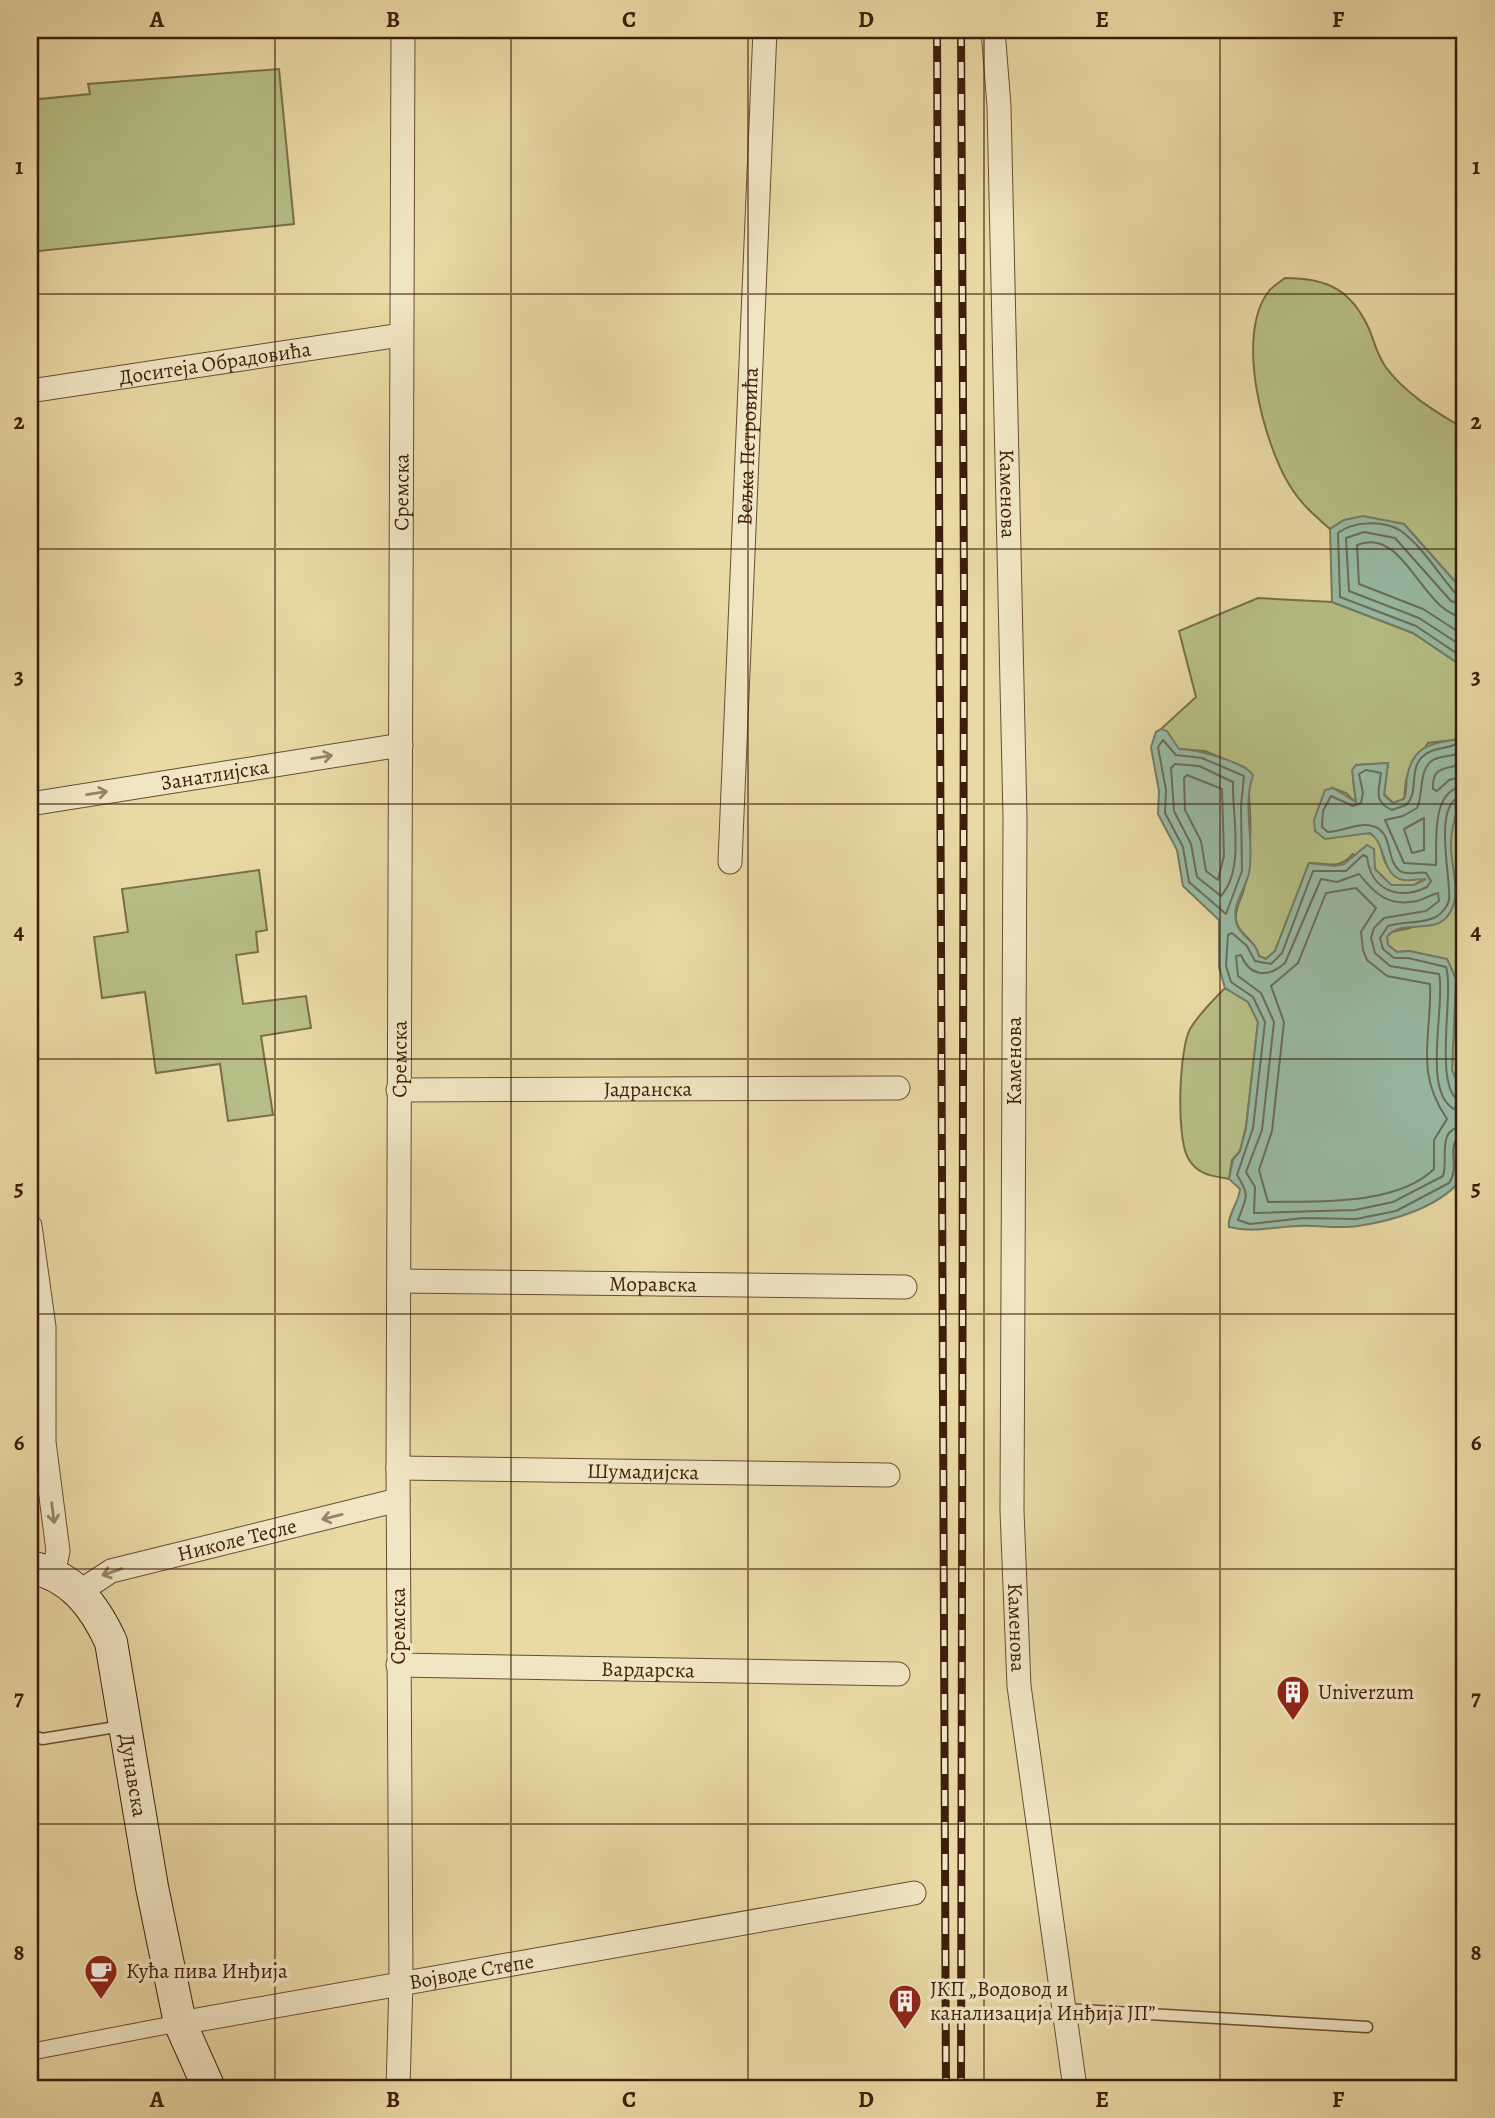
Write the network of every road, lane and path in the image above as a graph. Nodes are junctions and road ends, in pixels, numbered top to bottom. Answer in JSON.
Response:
{"nodes":[{"id":1,"x":403,"y":30,"type":"edge"},
{"id":2,"x":765,"y":30,"type":"edge"},
{"id":3,"x":993,"y":30,"type":"edge"},
{"id":4,"x":401,"y":335,"type":"junction"},
{"id":5,"x":30,"y":391,"type":"edge"},
{"id":6,"x":401,"y":745,"type":"junction"},
{"id":7,"x":30,"y":804,"type":"edge"},
{"id":8,"x":730,"y":862,"type":"dead end"},
{"id":9,"x":898,"y":1087,"type":"dead end"},
{"id":10,"x":398,"y":1090,"type":"junction"},
{"id":11,"x":30,"y":1226,"type":"edge"},
{"id":12,"x":399,"y":1281,"type":"junction"},
{"id":13,"x":905,"y":1287,"type":"dead end"},
{"id":14,"x":398,"y":1468,"type":"junction"},
{"id":15,"x":888,"y":1475,"type":"dead end"},
{"id":16,"x":398,"y":1500,"type":"junction"},
{"id":17,"x":41,"y":1571,"type":"edge"},
{"id":18,"x":79,"y":1592,"type":"junction"},
{"id":19,"x":398,"y":1665,"type":"junction"},
{"id":20,"x":898,"y":1674,"type":"dead end"},
{"id":21,"x":125,"y":1725,"type":"junction"},
{"id":22,"x":30,"y":1734,"type":"edge"},
{"id":23,"x":914,"y":1893,"type":"dead end"},
{"id":24,"x":401,"y":1983,"type":"junction"},
{"id":25,"x":1064,"y":2009,"type":"junction"},
{"id":26,"x":180,"y":2023,"type":"junction"},
{"id":27,"x":1367,"y":2027,"type":"dead end"},
{"id":28,"x":30,"y":2052,"type":"edge"},
{"id":29,"x":209,"y":2088,"type":"edge"},
{"id":30,"x":398,"y":2088,"type":"edge"},
{"id":31,"x":1075,"y":2088,"type":"edge"}],
"edges":[{"from":1,"to":4,"type":"street","name":"Сремска"},
{"from":2,"to":8,"type":"street","name":"Вељка Петровића"},
{"from":3,"to":25,"type":"street","name":"Каменова"},
{"from":4,"to":5,"type":"street","name":"Доситеја Обрадовића"},
{"from":4,"to":6,"type":"street","name":"Сремска"},
{"from":7,"to":6,"type":"street","name":"Занатлијска","one_way":true},
{"from":6,"to":10,"type":"street","name":"Сремска"},
{"from":9,"to":10,"type":"street","name":"Јадранска"},
{"from":10,"to":12,"type":"street","name":"Сремска"},
{"from":11,"to":17,"type":"street","one_way":true},
{"from":12,"to":13,"type":"street","name":"Моравска"},
{"from":12,"to":14,"type":"street","name":"Сремска"},
{"from":14,"to":15,"type":"street","name":"Шумадијска"},
{"from":14,"to":16,"type":"street","name":"Сремска"},
{"from":16,"to":18,"type":"street","name":"Николе Тесле","one_way":true},
{"from":16,"to":19,"type":"street","name":"Сремска"},
{"from":17,"to":18,"type":"main road","name":"Дунавска"},
{"from":18,"to":21,"type":"main road","name":"Дунавска"},
{"from":19,"to":20,"type":"street","name":"Вардарска"},
{"from":19,"to":24,"type":"street","name":"Сремска"},
{"from":21,"to":22,"type":"lane"},
{"from":21,"to":26,"type":"main road","name":"Дунавска"},
{"from":23,"to":24,"type":"street","name":"Војводе Степе"},
{"from":24,"to":26,"type":"street","name":"Војводе Степе"},
{"from":24,"to":30,"type":"street","name":"Сремска"},
{"from":25,"to":27,"type":"lane"},
{"from":25,"to":31,"type":"street","name":"Каменова"},
{"from":26,"to":28,"type":"street","name":"Војводе Степе"},
{"from":26,"to":29,"type":"main road","name":"Дунавска"}]}
